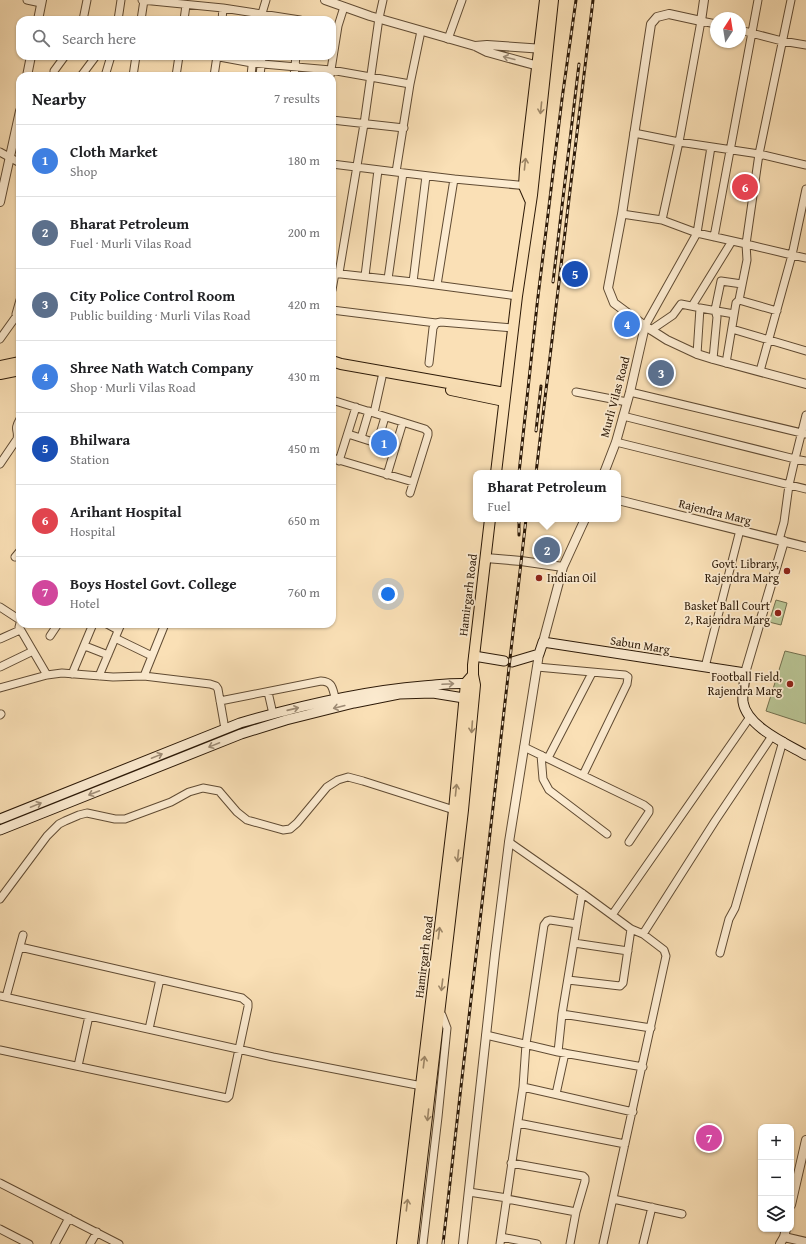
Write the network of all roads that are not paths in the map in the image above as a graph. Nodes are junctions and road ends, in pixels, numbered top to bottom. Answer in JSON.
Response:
{"nodes":[{"id":1,"x":27,"y":0,"type":"edge"},
{"id":2,"x":87,"y":0,"type":"edge"},
{"id":3,"x":121,"y":0,"type":"edge"},
{"id":4,"x":143,"y":0,"type":"edge"},
{"id":5,"x":266,"y":0,"type":"edge"},
{"id":6,"x":325,"y":0,"type":"edge"},
{"id":7,"x":383,"y":0,"type":"edge"},
{"id":8,"x":462,"y":0,"type":"edge"},
{"id":9,"x":545,"y":0,"type":"edge"},
{"id":10,"x":553,"y":0,"type":"edge"},
{"id":11,"x":704,"y":0,"type":"edge"},
{"id":12,"x":758,"y":0,"type":"edge"},
{"id":13,"x":791,"y":0,"type":"edge"},
{"id":14,"x":42,"y":2,"type":"edge"},
{"id":15,"x":177,"y":2,"type":"edge"},
{"id":16,"x":186,"y":5,"type":"junction"},
{"id":17,"x":344,"y":7,"type":"junction"},
{"id":18,"x":223,"y":8,"type":"junction"},
{"id":19,"x":263,"y":15,"type":"edge"},
{"id":20,"x":39,"y":16,"type":"edge"},
{"id":21,"x":84,"y":16,"type":"edge"},
{"id":22,"x":119,"y":16,"type":"edge"},
{"id":23,"x":141,"y":16,"type":"edge"},
{"id":24,"x":185,"y":16,"type":"edge"},
{"id":25,"x":222,"y":16,"type":"edge"},
{"id":26,"x":379,"y":18,"type":"junction"},
{"id":27,"x":701,"y":21,"type":"junction"},
{"id":28,"x":710,"y":23,"type":"edge"},
{"id":29,"x":336,"y":24,"type":"edge"},
{"id":30,"x":421,"y":31,"type":"junction"},
{"id":31,"x":746,"y":32,"type":"edge"},
{"id":32,"x":752,"y":33,"type":"junction"},
{"id":33,"x":448,"y":39,"type":"junction"},
{"id":34,"x":782,"y":40,"type":"junction"},
{"id":35,"x":806,"y":45,"type":"edge"},
{"id":36,"x":475,"y":46,"type":"junction"},
{"id":37,"x":543,"y":49,"type":"junction"},
{"id":38,"x":30,"y":60,"type":"edge"},
{"id":39,"x":62,"y":60,"type":"edge"},
{"id":40,"x":93,"y":60,"type":"edge"},
{"id":41,"x":110,"y":60,"type":"edge"},
{"id":42,"x":135,"y":60,"type":"edge"},
{"id":43,"x":178,"y":60,"type":"edge"},
{"id":44,"x":216,"y":60,"type":"edge"},
{"id":45,"x":253,"y":60,"type":"edge"},
{"id":46,"x":262,"y":60,"type":"edge"},
{"id":47,"x":296,"y":60,"type":"edge"},
{"id":48,"x":332,"y":60,"type":"edge"},
{"id":49,"x":261,"y":64,"type":"junction"},
{"id":50,"x":541,"y":66,"type":"junction"},
{"id":51,"x":295,"y":67,"type":"junction"},
{"id":52,"x":28,"y":72,"type":"edge"},
{"id":53,"x":54,"y":72,"type":"edge"},
{"id":54,"x":84,"y":72,"type":"edge"},
{"id":55,"x":106,"y":72,"type":"edge"},
{"id":56,"x":134,"y":72,"type":"edge"},
{"id":57,"x":177,"y":72,"type":"edge"},
{"id":58,"x":214,"y":72,"type":"edge"},
{"id":59,"x":252,"y":72,"type":"edge"},
{"id":60,"x":260,"y":72,"type":"edge"},
{"id":61,"x":294,"y":72,"type":"edge"},
{"id":62,"x":325,"y":72,"type":"edge"},
{"id":63,"x":331,"y":72,"type":"edge"},
{"id":64,"x":336,"y":74,"type":"edge"},
{"id":65,"x":370,"y":77,"type":"junction"},
{"id":66,"x":410,"y":84,"type":"junction"},
{"id":67,"x":336,"y":120,"type":"edge"},
{"id":68,"x":364,"y":124,"type":"junction"},
{"id":69,"x":404,"y":128,"type":"junction"},
{"id":70,"x":16,"y":130,"type":"edge"},
{"id":71,"x":634,"y":133,"type":"junction"},
{"id":72,"x":679,"y":142,"type":"junction"},
{"id":73,"x":711,"y":147,"type":"junction"},
{"id":74,"x":730,"y":150,"type":"junction"},
{"id":75,"x":0,"y":152,"type":"edge"},
{"id":76,"x":759,"y":154,"type":"junction"},
{"id":77,"x":10,"y":158,"type":"junction"},
{"id":78,"x":16,"y":161,"type":"edge"},
{"id":79,"x":336,"y":164,"type":"edge"},
{"id":80,"x":806,"y":165,"type":"edge"},
{"id":81,"x":357,"y":167,"type":"junction"},
{"id":82,"x":378,"y":170,"type":"junction"},
{"id":83,"x":400,"y":173,"type":"junction"},
{"id":84,"x":426,"y":176,"type":"junction"},
{"id":85,"x":454,"y":179,"type":"junction"},
{"id":86,"x":528,"y":186,"type":"junction"},
{"id":87,"x":806,"y":189,"type":"edge"},
{"id":88,"x":0,"y":202,"type":"edge"},
{"id":89,"x":622,"y":214,"type":"junction"},
{"id":90,"x":662,"y":220,"type":"junction"},
{"id":91,"x":697,"y":232,"type":"junction"},
{"id":92,"x":714,"y":237,"type":"junction"},
{"id":93,"x":732,"y":241,"type":"junction"},
{"id":94,"x":746,"y":244,"type":"junction"},
{"id":95,"x":792,"y":255,"type":"junction"},
{"id":96,"x":806,"y":258,"type":"edge"},
{"id":97,"x":336,"y":268,"type":"edge"},
{"id":98,"x":336,"y":273,"type":"edge"},
{"id":99,"x":365,"y":276,"type":"junction"},
{"id":100,"x":388,"y":279,"type":"junction"},
{"id":101,"x":413,"y":282,"type":"junction"},
{"id":102,"x":742,"y":284,"type":"junction"},
{"id":103,"x":437,"y":285,"type":"junction"},
{"id":104,"x":517,"y":296,"type":"junction"},
{"id":105,"x":739,"y":300,"type":"junction"},
{"id":106,"x":692,"y":306,"type":"junction"},
{"id":107,"x":700,"y":308,"type":"junction"},
{"id":108,"x":336,"y":310,"type":"edge"},
{"id":109,"x":715,"y":310,"type":"junction"},
{"id":110,"x":777,"y":311,"type":"junction"},
{"id":111,"x":16,"y":312,"type":"edge"},
{"id":112,"x":734,"y":314,"type":"junction"},
{"id":113,"x":16,"y":316,"type":"edge"},
{"id":114,"x":14,"y":318,"type":"junction"},
{"id":115,"x":436,"y":323,"type":"junction"},
{"id":116,"x":513,"y":328,"type":"junction"},
{"id":117,"x":648,"y":328,"type":"junction"},
{"id":118,"x":732,"y":329,"type":"junction"},
{"id":119,"x":0,"y":339,"type":"edge"},
{"id":120,"x":769,"y":340,"type":"junction"},
{"id":121,"x":806,"y":351,"type":"edge"},
{"id":122,"x":698,"y":354,"type":"junction"},
{"id":123,"x":713,"y":359,"type":"junction"},
{"id":124,"x":336,"y":362,"type":"edge"},
{"id":125,"x":16,"y":363,"type":"edge"},
{"id":126,"x":428,"y":363,"type":"dead end"},
{"id":127,"x":726,"y":363,"type":"junction"},
{"id":128,"x":0,"y":366,"type":"edge"},
{"id":129,"x":336,"y":366,"type":"edge"},
{"id":130,"x":16,"y":371,"type":"edge"},
{"id":131,"x":760,"y":372,"type":"junction"},
{"id":132,"x":0,"y":374,"type":"edge"},
{"id":133,"x":382,"y":377,"type":"junction"},
{"id":134,"x":806,"y":384,"type":"edge"},
{"id":135,"x":576,"y":392,"type":"dead end"},
{"id":136,"x":630,"y":392,"type":"junction"},
{"id":137,"x":505,"y":397,"type":"junction"},
{"id":138,"x":336,"y":401,"type":"edge"},
{"id":139,"x":627,"y":402,"type":"junction"},
{"id":140,"x":356,"y":407,"type":"junction"},
{"id":141,"x":372,"y":412,"type":"junction"},
{"id":142,"x":623,"y":416,"type":"junction"},
{"id":143,"x":806,"y":416,"type":"edge"},
{"id":144,"x":385,"y":417,"type":"junction"},
{"id":145,"x":403,"y":422,"type":"junction"},
{"id":146,"x":348,"y":434,"type":"junction"},
{"id":147,"x":804,"y":434,"type":"edge"},
{"id":148,"x":361,"y":438,"type":"junction"},
{"id":149,"x":16,"y":440,"type":"edge"},
{"id":150,"x":616,"y":442,"type":"junction"},
{"id":151,"x":377,"y":444,"type":"junction"},
{"id":152,"x":395,"y":449,"type":"junction"},
{"id":153,"x":336,"y":459,"type":"edge"},
{"id":154,"x":795,"y":459,"type":"junction"},
{"id":155,"x":806,"y":461,"type":"edge"},
{"id":156,"x":0,"y":464,"type":"edge"},
{"id":157,"x":496,"y":470,"type":"edge"},
{"id":158,"x":605,"y":470,"type":"edge"},
{"id":159,"x":387,"y":474,"type":"junction"},
{"id":160,"x":413,"y":482,"type":"junction"},
{"id":161,"x":789,"y":485,"type":"junction"},
{"id":162,"x":806,"y":489,"type":"edge"},
{"id":163,"x":410,"y":493,"type":"dead end"},
{"id":164,"x":621,"y":501,"type":"edge"},
{"id":165,"x":490,"y":522,"type":"edge"},
{"id":166,"x":584,"y":522,"type":"edge"},
{"id":167,"x":740,"y":530,"type":"junction"},
{"id":168,"x":781,"y":540,"type":"junction"},
{"id":169,"x":806,"y":547,"type":"edge"},
{"id":170,"x":486,"y":558,"type":"junction"},
{"id":171,"x":563,"y":567,"type":"junction"},
{"id":172,"x":0,"y":607,"type":"edge"},
{"id":173,"x":16,"y":621,"type":"edge"},
{"id":174,"x":16,"y":627,"type":"edge"},
{"id":175,"x":22,"y":628,"type":"edge"},
{"id":176,"x":55,"y":628,"type":"edge"},
{"id":177,"x":92,"y":628,"type":"edge"},
{"id":178,"x":120,"y":628,"type":"edge"},
{"id":179,"x":162,"y":628,"type":"edge"},
{"id":180,"x":50,"y":636,"type":"dead end"},
{"id":181,"x":115,"y":638,"type":"junction"},
{"id":182,"x":0,"y":639,"type":"edge"},
{"id":183,"x":543,"y":642,"type":"junction"},
{"id":184,"x":85,"y":646,"type":"junction"},
{"id":185,"x":33,"y":651,"type":"junction"},
{"id":186,"x":540,"y":654,"type":"junction"},
{"id":187,"x":108,"y":655,"type":"junction"},
{"id":188,"x":152,"y":656,"type":"junction"},
{"id":189,"x":474,"y":656,"type":"junction"},
{"id":190,"x":1,"y":665,"type":"edge"},
{"id":191,"x":705,"y":667,"type":"junction"},
{"id":192,"x":537,"y":668,"type":"junction"},
{"id":193,"x":592,"y":673,"type":"junction"},
{"id":194,"x":745,"y":673,"type":"junction"},
{"id":195,"x":72,"y":674,"type":"junction"},
{"id":196,"x":47,"y":675,"type":"junction"},
{"id":197,"x":99,"y":676,"type":"junction"},
{"id":198,"x":144,"y":676,"type":"junction"},
{"id":199,"x":471,"y":684,"type":"junction"},
{"id":200,"x":0,"y":688,"type":"edge"},
{"id":201,"x":268,"y":692,"type":"junction"},
{"id":202,"x":469,"y":699,"type":"junction"},
{"id":203,"x":336,"y":700,"type":"junction"},
{"id":204,"x":220,"y":701,"type":"junction"},
{"id":205,"x":272,"y":714,"type":"junction"},
{"id":206,"x":750,"y":716,"type":"junction"},
{"id":207,"x":225,"y":729,"type":"junction"},
{"id":208,"x":772,"y":736,"type":"junction"},
{"id":209,"x":783,"y":741,"type":"junction"},
{"id":210,"x":524,"y":746,"type":"junction"},
{"id":211,"x":541,"y":755,"type":"junction"},
{"id":212,"x":806,"y":756,"type":"edge"},
{"id":213,"x":548,"y":758,"type":"junction"},
{"id":214,"x":583,"y":775,"type":"junction"},
{"id":215,"x":454,"y":810,"type":"junction"},
{"id":216,"x":0,"y":819,"type":"edge"},
{"id":217,"x":0,"y":830,"type":"edge"},
{"id":218,"x":607,"y":834,"type":"dead end"},
{"id":219,"x":509,"y":842,"type":"junction"},
{"id":220,"x":628,"y":842,"type":"dead end"},
{"id":221,"x":582,"y":893,"type":"junction"},
{"id":222,"x":0,"y":899,"type":"edge"},
{"id":223,"x":612,"y":915,"type":"junction"},
{"id":224,"x":577,"y":924,"type":"junction"},
{"id":225,"x":631,"y":929,"type":"junction"},
{"id":226,"x":643,"y":934,"type":"junction"},
{"id":227,"x":23,"y":935,"type":"dead end"},
{"id":228,"x":574,"y":943,"type":"junction"},
{"id":229,"x":20,"y":947,"type":"junction"},
{"id":230,"x":628,"y":950,"type":"junction"},
{"id":231,"x":720,"y":953,"type":"dead end"},
{"id":232,"x":160,"y":978,"type":"junction"},
{"id":233,"x":568,"y":980,"type":"junction"},
{"id":234,"x":3,"y":997,"type":"edge"},
{"id":235,"x":434,"y":1013,"type":"junction"},
{"id":236,"x":562,"y":1014,"type":"junction"},
{"id":237,"x":89,"y":1016,"type":"junction"},
{"id":238,"x":651,"y":1028,"type":"junction"},
{"id":239,"x":149,"y":1029,"type":"junction"},
{"id":240,"x":486,"y":1035,"type":"junction"},
{"id":241,"x":526,"y":1044,"type":"junction"},
{"id":242,"x":0,"y":1050,"type":"edge"},
{"id":243,"x":240,"y":1050,"type":"junction"},
{"id":244,"x":561,"y":1052,"type":"junction"},
{"id":245,"x":78,"y":1066,"type":"junction"},
{"id":246,"x":643,"y":1067,"type":"junction"},
{"id":247,"x":422,"y":1086,"type":"junction"},
{"id":248,"x":523,"y":1087,"type":"junction"},
{"id":249,"x":556,"y":1094,"type":"junction"},
{"id":250,"x":633,"y":1112,"type":"junction"},
{"id":251,"x":518,"y":1123,"type":"junction"},
{"id":252,"x":806,"y":1140,"type":"edge"},
{"id":253,"x":625,"y":1144,"type":"junction"},
{"id":254,"x":511,"y":1163,"type":"junction"},
{"id":255,"x":0,"y":1183,"type":"edge"},
{"id":256,"x":469,"y":1192,"type":"junction"},
{"id":257,"x":793,"y":1196,"type":"edge"},
{"id":258,"x":507,"y":1198,"type":"junction"},
{"id":259,"x":613,"y":1199,"type":"junction"},
{"id":260,"x":652,"y":1207,"type":"junction"},
{"id":261,"x":576,"y":1212,"type":"junction"},
{"id":262,"x":682,"y":1214,"type":"dead end"},
{"id":263,"x":69,"y":1218,"type":"junction"},
{"id":264,"x":0,"y":1229,"type":"edge"},
{"id":265,"x":97,"y":1232,"type":"junction"},
{"id":266,"x":783,"y":1237,"type":"edge"},
{"id":267,"x":501,"y":1240,"type":"edge"},
{"id":268,"x":806,"y":1242,"type":"edge"},
{"id":269,"x":29,"y":1244,"type":"edge"},
{"id":270,"x":55,"y":1244,"type":"edge"},
{"id":271,"x":90,"y":1244,"type":"edge"},
{"id":272,"x":119,"y":1244,"type":"edge"},
{"id":273,"x":402,"y":1244,"type":"edge"},
{"id":274,"x":412,"y":1244,"type":"edge"},
{"id":275,"x":423,"y":1244,"type":"edge"},
{"id":276,"x":463,"y":1244,"type":"edge"},
{"id":277,"x":537,"y":1244,"type":"edge"},
{"id":278,"x":570,"y":1244,"type":"edge"},
{"id":279,"x":603,"y":1244,"type":"edge"},
{"id":280,"x":643,"y":1244,"type":"edge"}],
"edges":[{"from":1,"to":14,"type":"street"},
{"from":2,"to":21,"type":"street"},
{"from":3,"to":22,"type":"street"},
{"from":4,"to":15,"type":"street"},
{"from":4,"to":23,"type":"street"},
{"from":5,"to":19,"type":"street"},
{"from":6,"to":17,"type":"street"},
{"from":7,"to":26,"type":"street"},
{"from":8,"to":33,"type":"street"},
{"from":9,"to":37,"type":"main road"},
{"from":10,"to":37,"type":"main road"},
{"from":11,"to":27,"type":"street"},
{"from":12,"to":32,"type":"street"},
{"from":13,"to":34,"type":"street"},
{"from":14,"to":20,"type":"street"},
{"from":15,"to":16,"type":"street"},
{"from":16,"to":18,"type":"street"},
{"from":16,"to":24,"type":"street"},
{"from":17,"to":26,"type":"street"},
{"from":17,"to":29,"type":"street"},
{"from":18,"to":19,"type":"street"},
{"from":18,"to":25,"type":"street"},
{"from":26,"to":30,"type":"street"},
{"from":26,"to":65,"type":"street"},
{"from":27,"to":28,"type":"street"},
{"from":27,"to":71,"type":"street"},
{"from":27,"to":72,"type":"street"},
{"from":30,"to":33,"type":"street"},
{"from":30,"to":66,"type":"street"},
{"from":31,"to":32,"type":"street"},
{"from":32,"to":34,"type":"street"},
{"from":32,"to":74,"type":"street"},
{"from":33,"to":36,"type":"street"},
{"from":34,"to":35,"type":"street"},
{"from":34,"to":76,"type":"street"},
{"from":36,"to":37,"type":"street"},
{"from":50,"to":36,"type":"street","one_way":true},
{"from":37,"to":50,"type":"main road"},
{"from":38,"to":52,"type":"street"},
{"from":39,"to":53,"type":"street"},
{"from":40,"to":54,"type":"street"},
{"from":41,"to":55,"type":"street"},
{"from":42,"to":56,"type":"street"},
{"from":43,"to":57,"type":"street"},
{"from":44,"to":58,"type":"street"},
{"from":45,"to":49,"type":"street"},
{"from":45,"to":59,"type":"street"},
{"from":46,"to":49,"type":"street"},
{"from":47,"to":51,"type":"street"},
{"from":48,"to":63,"type":"street"},
{"from":49,"to":51,"type":"street"},
{"from":49,"to":60,"type":"street"},
{"from":50,"to":86,"type":"main road"},
{"from":51,"to":61,"type":"street"},
{"from":51,"to":62,"type":"street"},
{"from":64,"to":65,"type":"street"},
{"from":65,"to":66,"type":"street"},
{"from":65,"to":68,"type":"street"},
{"from":66,"to":69,"type":"street"},
{"from":67,"to":68,"type":"street"},
{"from":68,"to":69,"type":"street"},
{"from":68,"to":81,"type":"street"},
{"from":69,"to":83,"type":"street"},
{"from":70,"to":77,"type":"street"},
{"from":71,"to":72,"type":"street"},
{"from":71,"to":89,"type":"street"},
{"from":72,"to":73,"type":"street"},
{"from":72,"to":90,"type":"street"},
{"from":73,"to":74,"type":"street"},
{"from":73,"to":91,"type":"street"},
{"from":74,"to":76,"type":"street"},
{"from":74,"to":92,"type":"street"},
{"from":75,"to":77,"type":"street"},
{"from":76,"to":80,"type":"street"},
{"from":76,"to":94,"type":"street"},
{"from":77,"to":78,"type":"street"},
{"from":77,"to":88,"type":"street"},
{"from":79,"to":81,"type":"street"},
{"from":81,"to":82,"type":"street"},
{"from":81,"to":97,"type":"street"},
{"from":82,"to":83,"type":"street"},
{"from":82,"to":99,"type":"street"},
{"from":83,"to":84,"type":"street"},
{"from":83,"to":100,"type":"street"},
{"from":84,"to":85,"type":"street"},
{"from":84,"to":101,"type":"street"},
{"from":85,"to":86,"type":"street"},
{"from":85,"to":103,"type":"street"},
{"from":86,"to":104,"type":"main road"},
{"from":87,"to":95,"type":"street"},
{"from":89,"to":90,"type":"street"},
{"from":89,"to":117,"type":"street"},
{"from":90,"to":91,"type":"street"},
{"from":91,"to":92,"type":"street"},
{"from":91,"to":117,"type":"street"},
{"from":92,"to":93,"type":"street"},
{"from":93,"to":94,"type":"street"},
{"from":93,"to":106,"type":"street"},
{"from":94,"to":95,"type":"street"},
{"from":94,"to":102,"type":"street"},
{"from":95,"to":96,"type":"street"},
{"from":95,"to":110,"type":"street"},
{"from":98,"to":99,"type":"street"},
{"from":99,"to":100,"type":"street"},
{"from":100,"to":101,"type":"street"},
{"from":101,"to":103,"type":"street"},
{"from":102,"to":105,"type":"street"},
{"from":102,"to":109,"type":"street"},
{"from":103,"to":104,"type":"street"},
{"from":104,"to":116,"type":"main road"},
{"from":105,"to":110,"type":"street"},
{"from":105,"to":112,"type":"street"},
{"from":106,"to":107,"type":"street"},
{"from":106,"to":117,"type":"street"},
{"from":107,"to":109,"type":"street"},
{"from":107,"to":122,"type":"street"},
{"from":108,"to":115,"type":"street"},
{"from":109,"to":112,"type":"street"},
{"from":109,"to":123,"type":"street"},
{"from":110,"to":120,"type":"street"},
{"from":111,"to":114,"type":"street"},
{"from":112,"to":118,"type":"street"},
{"from":113,"to":114,"type":"street"},
{"from":114,"to":119,"type":"street"},
{"from":115,"to":116,"type":"street"},
{"from":115,"to":126,"type":"street"},
{"from":116,"to":137,"type":"main road"},
{"from":117,"to":122,"type":"street"},
{"from":117,"to":136,"type":"street","name":"Murli Vilas Road"},
{"from":118,"to":120,"type":"street"},
{"from":118,"to":127,"type":"street"},
{"from":120,"to":121,"type":"street"},
{"from":120,"to":131,"type":"street"},
{"from":122,"to":123,"type":"street"},
{"from":123,"to":127,"type":"street"},
{"from":124,"to":137,"type":"main road"},
{"from":125,"to":128,"type":"main road"},
{"from":127,"to":131,"type":"street"},
{"from":129,"to":133,"type":"main road"},
{"from":130,"to":132,"type":"main road"},
{"from":131,"to":134,"type":"street"},
{"from":133,"to":137,"type":"main road"},
{"from":133,"to":141,"type":"street"},
{"from":135,"to":139,"type":"street"},
{"from":136,"to":139,"type":"street","name":"Murli Vilas Road"},
{"from":136,"to":147,"type":"street"},
{"from":137,"to":157,"type":"main road"},
{"from":138,"to":140,"type":"street"},
{"from":139,"to":142,"type":"street","name":"Murli Vilas Road"},
{"from":140,"to":141,"type":"street"},
{"from":140,"to":146,"type":"street"},
{"from":141,"to":144,"type":"street"},
{"from":141,"to":148,"type":"street"},
{"from":142,"to":150,"type":"street","name":"Murli Vilas Road"},
{"from":142,"to":154,"type":"street"},
{"from":143,"to":147,"type":"street"},
{"from":144,"to":145,"type":"street"},
{"from":144,"to":151,"type":"street"},
{"from":145,"to":152,"type":"street"},
{"from":145,"to":160,"type":"street"},
{"from":146,"to":148,"type":"street"},
{"from":146,"to":153,"type":"street"},
{"from":147,"to":154,"type":"street"},
{"from":148,"to":151,"type":"street"},
{"from":149,"to":156,"type":"street"},
{"from":150,"to":158,"type":"street","name":"Murli Vilas Road"},
{"from":150,"to":161,"type":"street"},
{"from":151,"to":152,"type":"street"},
{"from":152,"to":159,"type":"street"},
{"from":153,"to":159,"type":"street"},
{"from":154,"to":155,"type":"street"},
{"from":154,"to":161,"type":"street"},
{"from":159,"to":160,"type":"street"},
{"from":160,"to":163,"type":"street"},
{"from":161,"to":162,"type":"street"},
{"from":161,"to":168,"type":"street"},
{"from":164,"to":167,"type":"street","name":"Rajendra Marg"},
{"from":165,"to":170,"type":"main road","name":"Hamirgarh Road"},
{"from":166,"to":171,"type":"street"},
{"from":167,"to":168,"type":"street","name":"Rajendra Marg"},
{"from":167,"to":191,"type":"street"},
{"from":168,"to":169,"type":"street","name":"Rajendra Marg"},
{"from":168,"to":194,"type":"street"},
{"from":170,"to":171,"type":"street"},
{"from":170,"to":189,"type":"main road","name":"Hamirgarh Road"},
{"from":171,"to":183,"type":"street"},
{"from":172,"to":173,"type":"street"},
{"from":174,"to":182,"type":"street"},
{"from":175,"to":185,"type":"street"},
{"from":176,"to":180,"type":"street"},
{"from":177,"to":184,"type":"street"},
{"from":178,"to":181,"type":"street"},
{"from":179,"to":188,"type":"street"},
{"from":181,"to":187,"type":"street"},
{"from":181,"to":188,"type":"street"},
{"from":183,"to":186,"type":"main road"},
{"from":183,"to":191,"type":"main road","name":"Sabun Marg"},
{"from":184,"to":187,"type":"street"},
{"from":184,"to":195,"type":"street"},
{"from":185,"to":190,"type":"street"},
{"from":185,"to":196,"type":"street"},
{"from":186,"to":189,"type":"main road"},
{"from":186,"to":192,"type":"street"},
{"from":187,"to":197,"type":"street"},
{"from":188,"to":198,"type":"street"},
{"from":189,"to":199,"type":"main road","name":"Hamirgarh Road"},
{"from":191,"to":194,"type":"main road","name":"Sabun Marg"},
{"from":192,"to":193,"type":"street"},
{"from":192,"to":210,"type":"street"},
{"from":193,"to":213,"type":"street"},
{"from":193,"to":214,"type":"street"},
{"from":194,"to":206,"type":"main road"},
{"from":195,"to":196,"type":"street"},
{"from":195,"to":197,"type":"street"},
{"from":196,"to":200,"type":"street"},
{"from":197,"to":198,"type":"street"},
{"from":198,"to":204,"type":"street"},
{"from":199,"to":202,"type":"main road","name":"Hamirgarh Road"},
{"from":203,"to":199,"type":"main road","one_way":true},
{"from":201,"to":203,"type":"street"},
{"from":201,"to":204,"type":"street"},
{"from":201,"to":205,"type":"street"},
{"from":215,"to":202,"type":"main road","name":"Hamirgarh Road","one_way":true},
{"from":202,"to":217,"type":"main road","one_way":true},
{"from":202,"to":235,"type":"main road","name":"Hamirgarh Road","one_way":true},
{"from":205,"to":203,"type":"main road","one_way":true},
{"from":204,"to":207,"type":"street"},
{"from":205,"to":207,"type":"main road"},
{"from":206,"to":208,"type":"main road"},
{"from":206,"to":223,"type":"street"},
{"from":216,"to":207,"type":"main road","one_way":true},
{"from":208,"to":209,"type":"main road"},
{"from":208,"to":226,"type":"street"},
{"from":209,"to":212,"type":"main road"},
{"from":209,"to":231,"type":"street"},
{"from":210,"to":211,"type":"street"},
{"from":210,"to":219,"type":"street"},
{"from":211,"to":213,"type":"street"},
{"from":211,"to":218,"type":"street"},
{"from":213,"to":214,"type":"street"},
{"from":214,"to":220,"type":"street"},
{"from":215,"to":222,"type":"street"},
{"from":235,"to":215,"type":"main road","name":"Hamirgarh Road","one_way":true},
{"from":219,"to":221,"type":"street"},
{"from":219,"to":240,"type":"street"},
{"from":221,"to":223,"type":"street"},
{"from":221,"to":224,"type":"street"},
{"from":223,"to":225,"type":"street"},
{"from":224,"to":228,"type":"street"},
{"from":224,"to":241,"type":"street"},
{"from":225,"to":226,"type":"street"},
{"from":225,"to":230,"type":"street"},
{"from":226,"to":238,"type":"street"},
{"from":227,"to":229,"type":"street"},
{"from":228,"to":230,"type":"street"},
{"from":228,"to":233,"type":"street"},
{"from":229,"to":232,"type":"street"},
{"from":229,"to":234,"type":"street"},
{"from":230,"to":233,"type":"street"},
{"from":232,"to":239,"type":"street"},
{"from":232,"to":243,"type":"street"},
{"from":233,"to":236,"type":"street"},
{"from":234,"to":237,"type":"street"},
{"from":247,"to":235,"type":"main road","name":"Hamirgarh Road","one_way":true},
{"from":235,"to":274,"type":"main road","name":"Hamirgarh Road","one_way":true},
{"from":235,"to":275,"type":"street"},
{"from":236,"to":238,"type":"street"},
{"from":236,"to":244,"type":"street"},
{"from":237,"to":239,"type":"street"},
{"from":237,"to":245,"type":"street"},
{"from":238,"to":246,"type":"street"},
{"from":239,"to":243,"type":"street"},
{"from":240,"to":241,"type":"street"},
{"from":240,"to":256,"type":"street"},
{"from":241,"to":244,"type":"street"},
{"from":241,"to":248,"type":"street"},
{"from":242,"to":245,"type":"street"},
{"from":243,"to":245,"type":"street"},
{"from":243,"to":247,"type":"street"},
{"from":244,"to":246,"type":"street"},
{"from":244,"to":249,"type":"street"},
{"from":246,"to":250,"type":"street"},
{"from":273,"to":247,"type":"main road","name":"Hamirgarh Road","one_way":true},
{"from":248,"to":249,"type":"street"},
{"from":248,"to":251,"type":"street"},
{"from":249,"to":250,"type":"street"},
{"from":250,"to":253,"type":"street"},
{"from":251,"to":253,"type":"street"},
{"from":251,"to":254,"type":"street"},
{"from":252,"to":257,"type":"street"},
{"from":253,"to":259,"type":"street"},
{"from":254,"to":258,"type":"street"},
{"from":254,"to":261,"type":"street"},
{"from":255,"to":263,"type":"street"},
{"from":256,"to":258,"type":"street"},
{"from":256,"to":276,"type":"street"},
{"from":258,"to":261,"type":"street"},
{"from":258,"to":267,"type":"street"},
{"from":259,"to":260,"type":"street"},
{"from":259,"to":279,"type":"street"},
{"from":260,"to":262,"type":"street"},
{"from":260,"to":280,"type":"street"},
{"from":261,"to":278,"type":"street"},
{"from":263,"to":265,"type":"street"},
{"from":263,"to":270,"type":"street"},
{"from":264,"to":269,"type":"street"},
{"from":265,"to":271,"type":"street"},
{"from":265,"to":272,"type":"street"},
{"from":266,"to":268,"type":"street"},
{"from":267,"to":277,"type":"street"}]}
